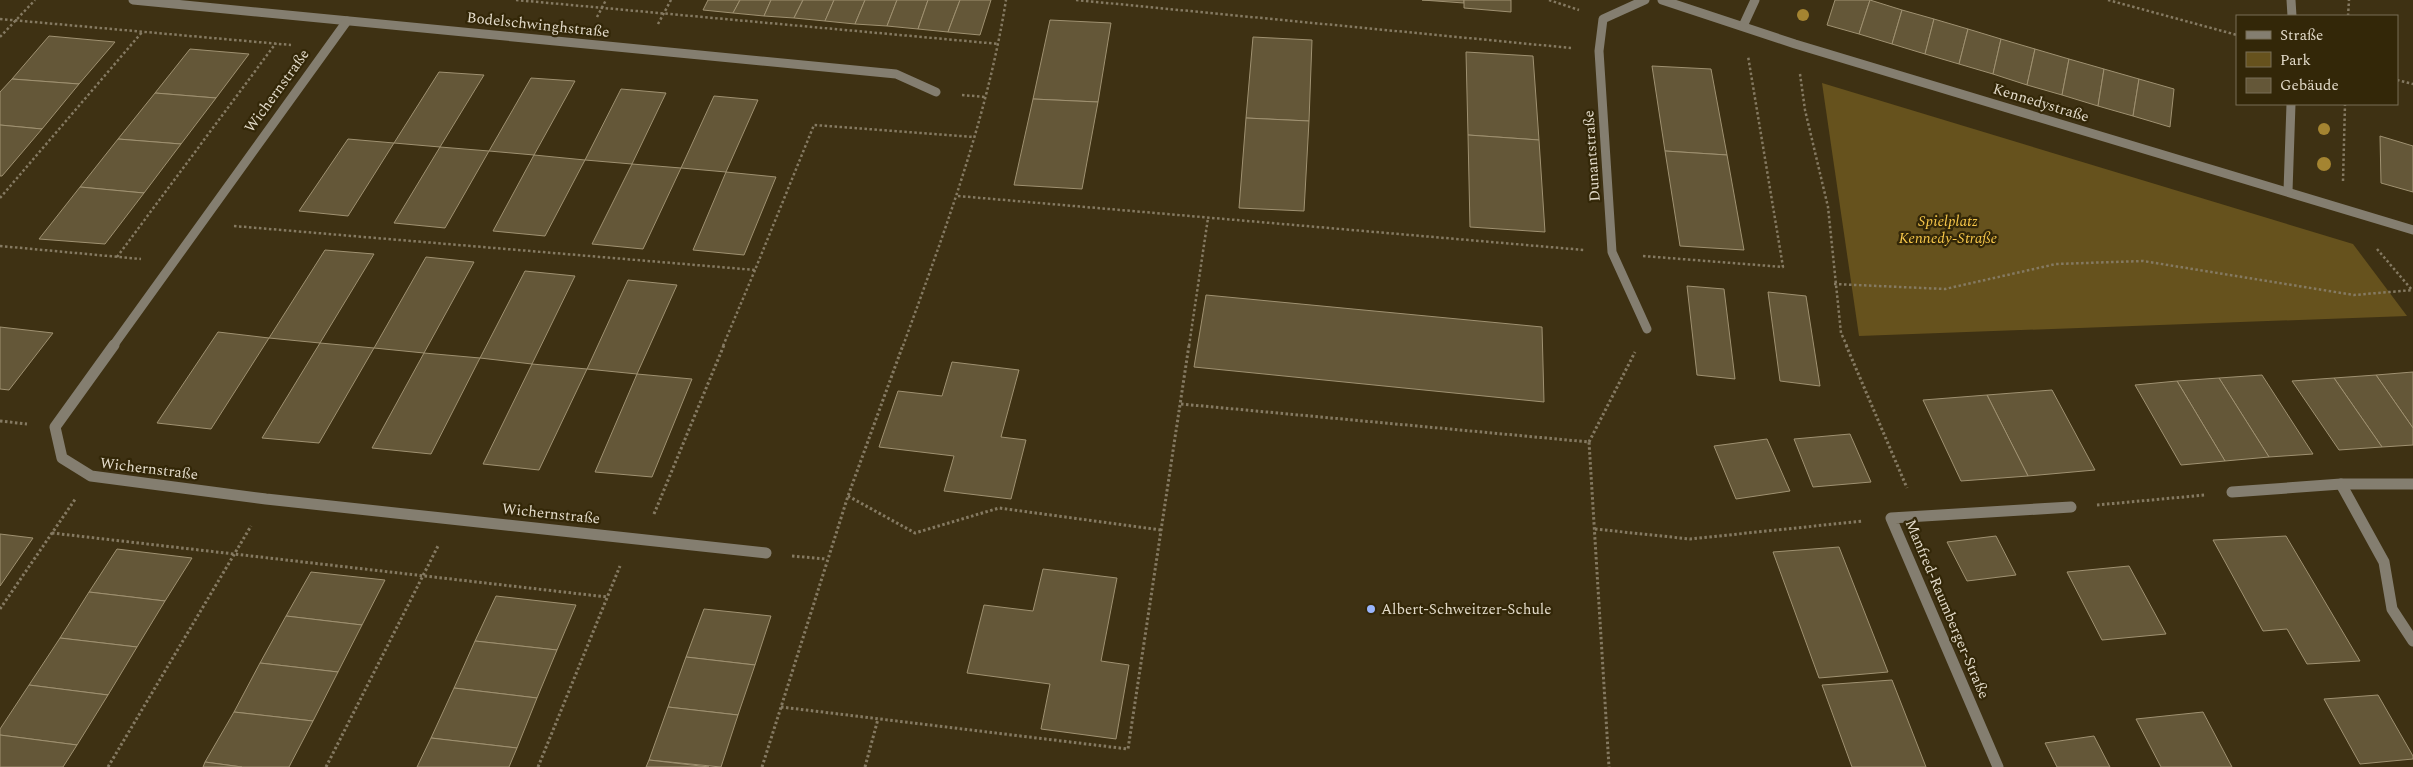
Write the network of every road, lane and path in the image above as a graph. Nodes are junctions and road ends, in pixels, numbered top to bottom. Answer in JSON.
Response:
{"nodes":[{"id":1,"x":34,"y":0,"type":"edge"},
{"id":2,"x":134,"y":0,"type":"edge"},
{"id":3,"x":516,"y":0,"type":"edge"},
{"id":4,"x":1006,"y":0,"type":"edge"},
{"id":5,"x":1076,"y":0,"type":"edge"},
{"id":6,"x":1644,"y":0,"type":"edge"},
{"id":7,"x":1662,"y":0,"type":"edge"},
{"id":8,"x":1755,"y":0,"type":"edge"},
{"id":9,"x":2108,"y":0,"type":"edge"},
{"id":10,"x":2291,"y":0,"type":"edge"},
{"id":11,"x":2349,"y":0,"type":"edge"},
{"id":12,"x":166,"y":3,"type":"junction"},
{"id":13,"x":2292,"y":15,"type":"edge"},
{"id":14,"x":2348,"y":15,"type":"edge"},
{"id":15,"x":296,"y":16,"type":"junction"},
{"id":16,"x":0,"y":19,"type":"edge"},
{"id":17,"x":15,"y":20,"type":"junction"},
{"id":18,"x":347,"y":21,"type":"junction"},
{"id":19,"x":1743,"y":26,"type":"junction"},
{"id":20,"x":142,"y":32,"type":"junction"},
{"id":21,"x":2236,"y":35,"type":"edge"},
{"id":22,"x":0,"y":37,"type":"edge"},
{"id":23,"x":276,"y":44,"type":"junction"},
{"id":24,"x":999,"y":44,"type":"junction"},
{"id":25,"x":1795,"y":44,"type":"junction"},
{"id":26,"x":326,"y":49,"type":"junction"},
{"id":27,"x":1599,"y":51,"type":"junction"},
{"id":28,"x":2398,"y":80,"type":"edge"},
{"id":29,"x":2413,"y":84,"type":"edge"},
{"id":30,"x":936,"y":92,"type":"dead end"},
{"id":31,"x":2291,"y":105,"type":"edge"},
{"id":32,"x":2345,"y":105,"type":"edge"},
{"id":33,"x":974,"y":137,"type":"junction"},
{"id":34,"x":2288,"y":191,"type":"junction"},
{"id":35,"x":958,"y":196,"type":"junction"},
{"id":36,"x":0,"y":198,"type":"edge"},
{"id":37,"x":2342,"y":208,"type":"junction"},
{"id":38,"x":1208,"y":218,"type":"junction"},
{"id":39,"x":200,"y":223,"type":"junction"},
{"id":40,"x":2413,"y":230,"type":"edge"},
{"id":41,"x":0,"y":246,"type":"edge"},
{"id":42,"x":1612,"y":252,"type":"junction"},
{"id":43,"x":117,"y":257,"type":"junction"},
{"id":44,"x":173,"y":262,"type":"junction"},
{"id":45,"x":755,"y":270,"type":"junction"},
{"id":46,"x":1834,"y":284,"type":"junction"},
{"id":47,"x":2413,"y":290,"type":"edge"},
{"id":48,"x":1647,"y":329,"type":"joint"},
{"id":49,"x":1181,"y":404,"type":"junction"},
{"id":50,"x":1589,"y":442,"type":"junction"},
{"id":51,"x":91,"y":476,"type":"junction"},
{"id":52,"x":2341,"y":484,"type":"junction"},
{"id":53,"x":2413,"y":484,"type":"edge"},
{"id":54,"x":2232,"y":492,"type":"joint"},
{"id":55,"x":848,"y":496,"type":"junction"},
{"id":56,"x":266,"y":499,"type":"junction"},
{"id":57,"x":2071,"y":507,"type":"joint"},
{"id":58,"x":1891,"y":518,"type":"junction"},
{"id":59,"x":452,"y":519,"type":"junction"},
{"id":60,"x":1595,"y":528,"type":"junction"},
{"id":61,"x":1161,"y":530,"type":"junction"},
{"id":62,"x":52,"y":533,"type":"junction"},
{"id":63,"x":632,"y":538,"type":"junction"},
{"id":64,"x":644,"y":540,"type":"junction"},
{"id":65,"x":766,"y":553,"type":"joint"},
{"id":66,"x":234,"y":554,"type":"junction"},
{"id":67,"x":826,"y":559,"type":"junction"},
{"id":68,"x":422,"y":576,"type":"junction"},
{"id":69,"x":607,"y":597,"type":"junction"},
{"id":70,"x":0,"y":609,"type":"edge"},
{"id":71,"x":2413,"y":641,"type":"edge"},
{"id":72,"x":780,"y":708,"type":"junction"},
{"id":73,"x":878,"y":719,"type":"junction"},
{"id":74,"x":108,"y":767,"type":"edge"},
{"id":75,"x":326,"y":767,"type":"edge"},
{"id":76,"x":538,"y":767,"type":"edge"},
{"id":77,"x":762,"y":767,"type":"edge"},
{"id":78,"x":865,"y":767,"type":"edge"},
{"id":79,"x":1609,"y":767,"type":"edge"},
{"id":80,"x":1998,"y":767,"type":"edge"}],
"edges":[{"from":1,"to":17,"type":"path"},
{"from":2,"to":12,"type":"street","name":"Bodelschwinghstraße"},
{"from":3,"to":24,"type":"path"},
{"from":4,"to":24,"type":"path"},
{"from":5,"to":27,"type":"path"},
{"from":6,"to":27,"type":"street","name":"Dunantstraße"},
{"from":7,"to":19,"type":"street","name":"Kennedystraße"},
{"from":8,"to":19,"type":"street"},
{"from":9,"to":21,"type":"path"},
{"from":10,"to":13,"type":"street"},
{"from":11,"to":14,"type":"path"},
{"from":12,"to":15,"type":"street","name":"Bodelschwinghstraße"},
{"from":12,"to":20,"type":"path"},
{"from":15,"to":18,"type":"street","name":"Bodelschwinghstraße"},
{"from":15,"to":23,"type":"path"},
{"from":16,"to":17,"type":"path"},
{"from":17,"to":20,"type":"path"},
{"from":17,"to":22,"type":"path"},
{"from":18,"to":26,"type":"street","name":"Wichernstraße"},
{"from":18,"to":30,"type":"street","name":"Bodelschwinghstraße"},
{"from":19,"to":25,"type":"street","name":"Kennedystraße"},
{"from":19,"to":42,"type":"path"},
{"from":20,"to":23,"type":"path"},
{"from":20,"to":36,"type":"path"},
{"from":23,"to":26,"type":"path"},
{"from":23,"to":43,"type":"path"},
{"from":24,"to":33,"type":"path"},
{"from":25,"to":34,"type":"street","name":"Kennedystraße"},
{"from":25,"to":46,"type":"path"},
{"from":26,"to":39,"type":"street","name":"Wichernstraße"},
{"from":27,"to":42,"type":"street","name":"Dunantstraße"},
{"from":28,"to":29,"type":"path"},
{"from":31,"to":34,"type":"street"},
{"from":32,"to":37,"type":"path"},
{"from":33,"to":35,"type":"path"},
{"from":33,"to":45,"type":"path"},
{"from":34,"to":37,"type":"street","name":"Kennedystraße"},
{"from":35,"to":38,"type":"path"},
{"from":35,"to":55,"type":"path"},
{"from":37,"to":40,"type":"street","name":"Kennedystraße"},
{"from":38,"to":42,"type":"path"},
{"from":38,"to":49,"type":"path"},
{"from":39,"to":44,"type":"street","name":"Wichernstraße"},
{"from":39,"to":45,"type":"path"},
{"from":41,"to":43,"type":"path"},
{"from":42,"to":48,"type":"street","name":"Dunantstraße"},
{"from":43,"to":44,"type":"path"},
{"from":44,"to":51,"type":"street","name":"Wichernstraße"},
{"from":45,"to":64,"type":"path"},
{"from":46,"to":47,"type":"path"},
{"from":46,"to":58,"type":"path"},
{"from":48,"to":50,"type":"path"},
{"from":49,"to":50,"type":"path"},
{"from":49,"to":61,"type":"path"},
{"from":50,"to":60,"type":"path"},
{"from":51,"to":56,"type":"street","name":"Wichernstraße"},
{"from":51,"to":62,"type":"path"},
{"from":52,"to":53,"type":"street"},
{"from":52,"to":54,"type":"street"},
{"from":52,"to":71,"type":"street"},
{"from":54,"to":57,"type":"path"},
{"from":55,"to":61,"type":"path"},
{"from":55,"to":67,"type":"path"},
{"from":56,"to":59,"type":"street","name":"Wichernstraße"},
{"from":56,"to":66,"type":"path"},
{"from":57,"to":58,"type":"street","name":"Manfred-Raumberger-Straße"},
{"from":58,"to":60,"type":"path"},
{"from":58,"to":80,"type":"street","name":"Manfred-Raumberger-Straße"},
{"from":59,"to":63,"type":"street","name":"Wichernstraße"},
{"from":59,"to":68,"type":"path"},
{"from":60,"to":79,"type":"path"},
{"from":61,"to":73,"type":"path"},
{"from":62,"to":66,"type":"path"},
{"from":62,"to":70,"type":"path"},
{"from":63,"to":64,"type":"street","name":"Wichernstraße"},
{"from":63,"to":69,"type":"path"},
{"from":64,"to":65,"type":"street","name":"Wichernstraße"},
{"from":65,"to":67,"type":"path"},
{"from":66,"to":68,"type":"path"},
{"from":66,"to":74,"type":"path"},
{"from":67,"to":72,"type":"path"},
{"from":68,"to":69,"type":"path"},
{"from":68,"to":75,"type":"path"},
{"from":69,"to":76,"type":"path"},
{"from":72,"to":73,"type":"path"},
{"from":72,"to":77,"type":"path"},
{"from":73,"to":78,"type":"path"}]}
